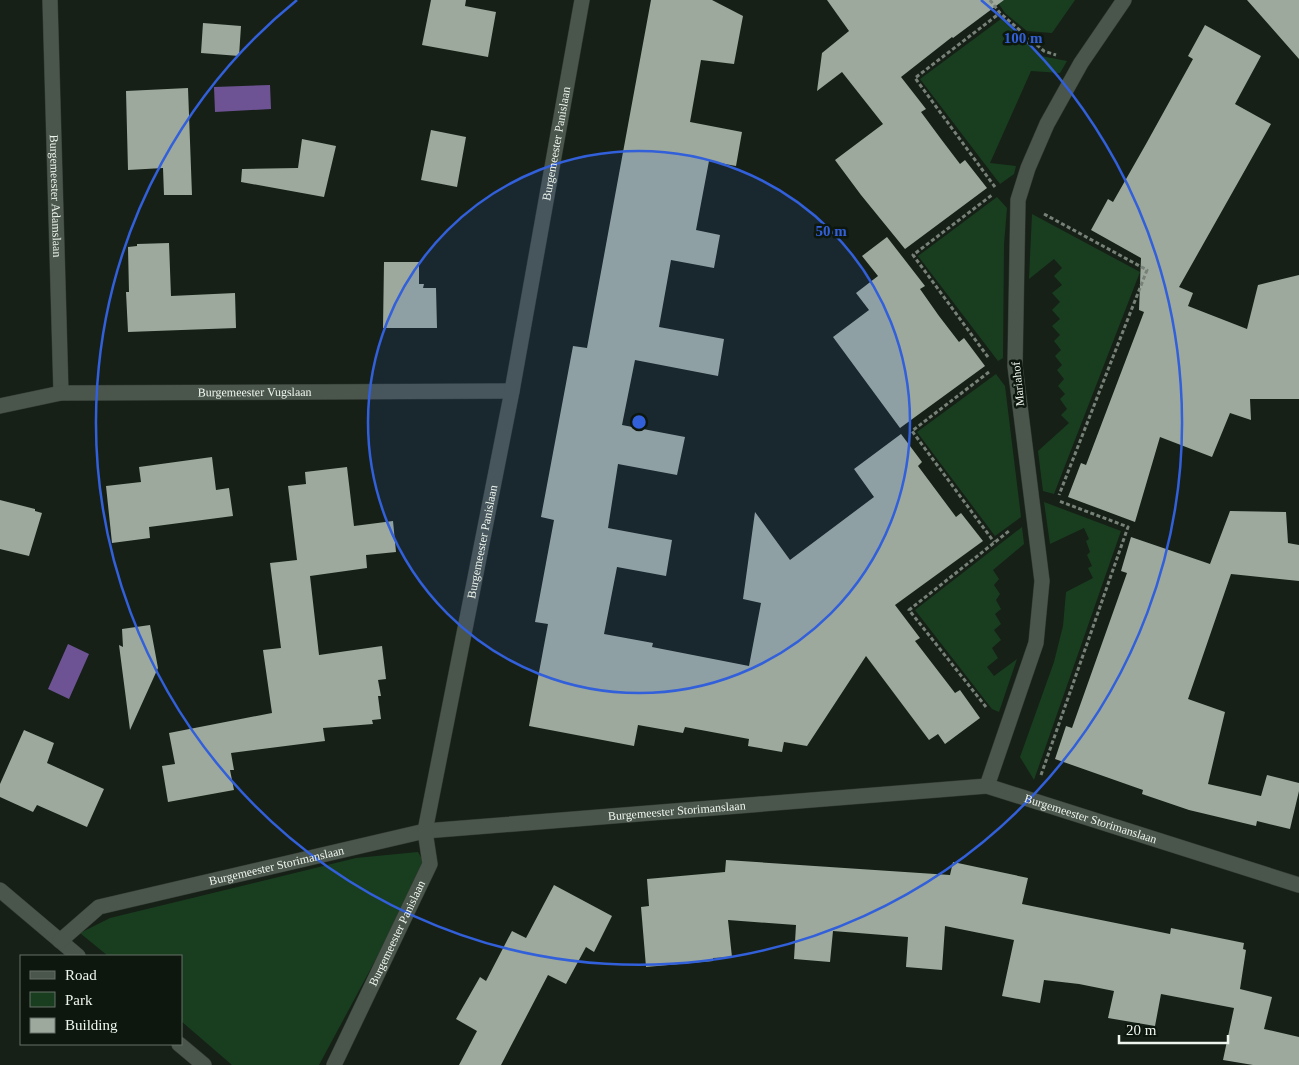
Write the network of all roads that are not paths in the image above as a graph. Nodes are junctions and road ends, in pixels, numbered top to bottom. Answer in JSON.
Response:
{"nodes":[{"id":1,"x":50,"y":0,"type":"edge"},
{"id":2,"x":582,"y":0,"type":"edge"},
{"id":3,"x":1124,"y":0,"type":"edge"},
{"id":4,"x":512,"y":391,"type":"junction"},
{"id":5,"x":61,"y":393,"type":"junction"},
{"id":6,"x":0,"y":406,"type":"edge"},
{"id":7,"x":987,"y":786,"type":"junction"},
{"id":8,"x":425,"y":831,"type":"junction"},
{"id":9,"x":1299,"y":885,"type":"edge"},
{"id":10,"x":0,"y":890,"type":"edge"},
{"id":11,"x":60,"y":941,"type":"junction"},
{"id":12,"x":77,"y":955,"type":"edge"},
{"id":13,"x":180,"y":1045,"type":"edge"},
{"id":14,"x":204,"y":1065,"type":"edge"},
{"id":15,"x":334,"y":1065,"type":"edge"}],
"edges":[{"from":1,"to":5,"type":"street","name":"Burgemeester Adamslaan"},
{"from":2,"to":4,"type":"street","name":"Burgemeester Panislaan"},
{"from":3,"to":7,"type":"street","name":"Mariahof"},
{"from":4,"to":5,"type":"street","name":"Burgemeester Vugslaan"},
{"from":4,"to":8,"type":"street","name":"Burgemeester Panislaan"},
{"from":5,"to":6,"type":"street","name":"Burgemeester Vugslaan"},
{"from":7,"to":8,"type":"street","name":"Burgemeester Storimanslaan"},
{"from":7,"to":9,"type":"street","name":"Burgemeester Storimanslaan"},
{"from":8,"to":11,"type":"street","name":"Burgemeester Storimanslaan"},
{"from":8,"to":15,"type":"street","name":"Burgemeester Panislaan"},
{"from":10,"to":11,"type":"street"},
{"from":11,"to":12,"type":"street"},
{"from":13,"to":14,"type":"street"}]}
